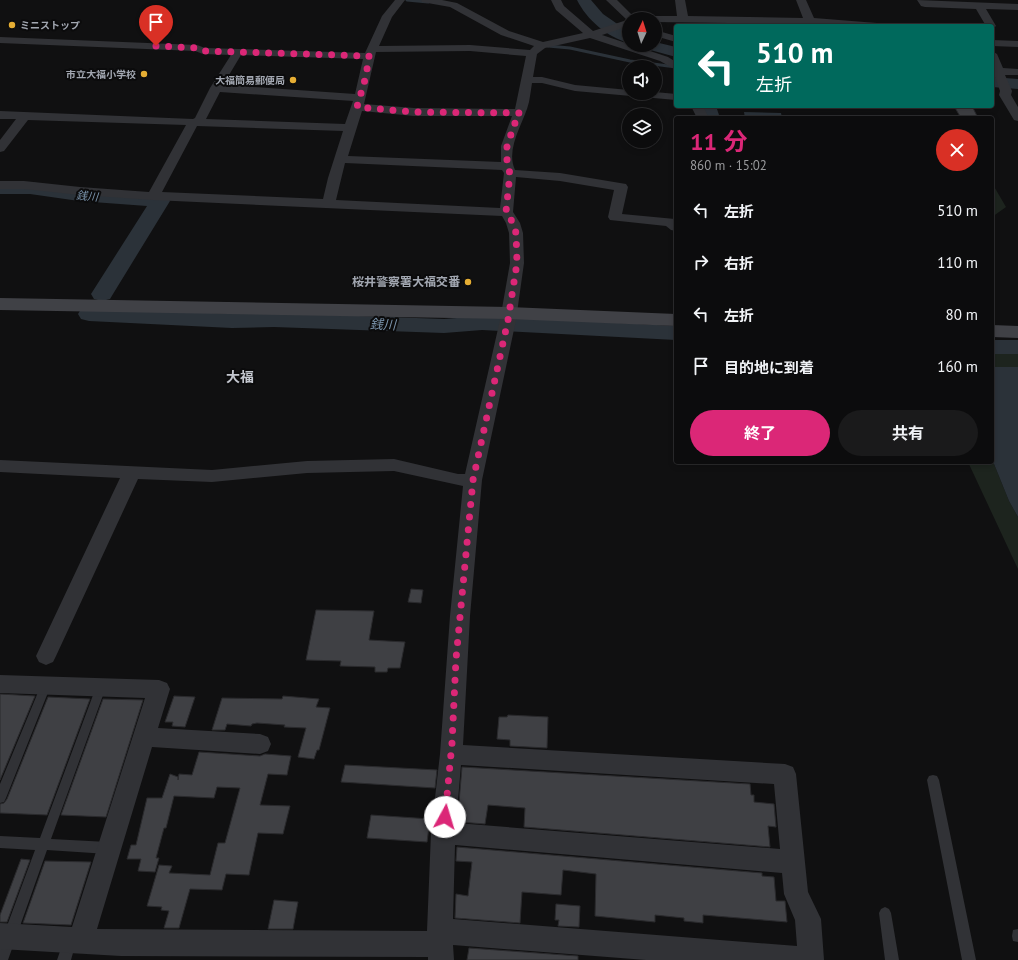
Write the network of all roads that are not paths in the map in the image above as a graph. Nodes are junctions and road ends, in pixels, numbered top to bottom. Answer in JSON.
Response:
{"nodes":[{"id":1,"x":400,"y":0,"type":"edge"},
{"id":2,"x":426,"y":0,"type":"edge"},
{"id":3,"x":556,"y":0,"type":"edge"},
{"id":4,"x":610,"y":0,"type":"edge"},
{"id":5,"x":680,"y":0,"type":"edge"},
{"id":6,"x":801,"y":0,"type":"edge"},
{"id":7,"x":922,"y":0,"type":"edge"},
{"id":8,"x":979,"y":6,"type":"junction"},
{"id":9,"x":1018,"y":7,"type":"edge"},
{"id":10,"x":623,"y":12,"type":"edge"},
{"id":11,"x":662,"y":19,"type":"edge"},
{"id":12,"x":683,"y":19,"type":"junction"},
{"id":13,"x":811,"y":23,"type":"edge"},
{"id":14,"x":833,"y":24,"type":"edge"},
{"id":15,"x":990,"y":24,"type":"edge"},
{"id":16,"x":622,"y":25,"type":"edge"},
{"id":17,"x":994,"y":31,"type":"edge"},
{"id":18,"x":593,"y":35,"type":"junction"},
{"id":19,"x":662,"y":35,"type":"edge"},
{"id":20,"x":674,"y":38,"type":"edge"},
{"id":21,"x":0,"y":40,"type":"edge"},
{"id":22,"x":994,"y":41,"type":"edge"},
{"id":23,"x":994,"y":42,"type":"edge"},
{"id":24,"x":1018,"y":44,"type":"edge"},
{"id":25,"x":539,"y":48,"type":"junction"},
{"id":26,"x":238,"y":52,"type":"junction"},
{"id":27,"x":370,"y":53,"type":"junction"},
{"id":28,"x":674,"y":66,"type":"edge"},
{"id":29,"x":674,"y":67,"type":"edge"},
{"id":30,"x":662,"y":70,"type":"dead end"},
{"id":31,"x":996,"y":72,"type":"edge"},
{"id":32,"x":1018,"y":72,"type":"edge"},
{"id":33,"x":527,"y":80,"type":"junction"},
{"id":34,"x":662,"y":87,"type":"edge"},
{"id":35,"x":216,"y":88,"type":"junction"},
{"id":36,"x":674,"y":88,"type":"edge"},
{"id":37,"x":994,"y":89,"type":"edge"},
{"id":38,"x":1005,"y":90,"type":"junction"},
{"id":39,"x":622,"y":92,"type":"edge"},
{"id":40,"x":1018,"y":92,"type":"edge"},
{"id":41,"x":662,"y":96,"type":"edge"},
{"id":42,"x":674,"y":97,"type":"edge"},
{"id":43,"x":359,"y":102,"type":"junction"},
{"id":44,"x":520,"y":113,"type":"junction"},
{"id":45,"x":0,"y":115,"type":"edge"},
{"id":46,"x":25,"y":115,"type":"junction"},
{"id":47,"x":1018,"y":117,"type":"edge"},
{"id":48,"x":193,"y":123,"type":"junction"},
{"id":49,"x":350,"y":128,"type":"junction"},
{"id":50,"x":0,"y":148,"type":"edge"},
{"id":51,"x":340,"y":159,"type":"junction"},
{"id":52,"x":508,"y":170,"type":"junction"},
{"id":53,"x":0,"y":185,"type":"edge"},
{"id":54,"x":153,"y":196,"type":"junction"},
{"id":55,"x":329,"y":203,"type":"junction"},
{"id":56,"x":506,"y":212,"type":"junction"},
{"id":57,"x":674,"y":225,"type":"edge"},
{"id":58,"x":0,"y":304,"type":"edge"},
{"id":59,"x":674,"y":320,"type":"edge"},
{"id":60,"x":508,"y":321,"type":"junction"},
{"id":61,"x":994,"y":332,"type":"edge"},
{"id":62,"x":1018,"y":332,"type":"edge"},
{"id":63,"x":0,"y":466,"type":"edge"},
{"id":64,"x":132,"y":472,"type":"junction"},
{"id":65,"x":473,"y":480,"type":"junction"},
{"id":66,"x":46,"y":656,"type":"dead end"},
{"id":67,"x":0,"y":684,"type":"edge"},
{"id":68,"x":46,"y":685,"type":"junction"},
{"id":69,"x":101,"y":687,"type":"junction"},
{"id":70,"x":144,"y":737,"type":"junction"},
{"id":71,"x":260,"y":744,"type":"dead end"},
{"id":72,"x":451,"y":754,"type":"junction"},
{"id":73,"x":933,"y":780,"type":"dead end"},
{"id":74,"x":0,"y":798,"type":"edge"},
{"id":75,"x":443,"y":832,"type":"junction"},
{"id":76,"x":0,"y":842,"type":"edge"},
{"id":77,"x":44,"y":845,"type":"junction"},
{"id":78,"x":110,"y":848,"type":"junction"},
{"id":79,"x":792,"y":862,"type":"junction"},
{"id":80,"x":885,"y":913,"type":"dead end"},
{"id":81,"x":5,"y":937,"type":"edge"},
{"id":82,"x":440,"y":945,"type":"edge"},
{"id":83,"x":72,"y":947,"type":"edge"},
{"id":84,"x":1,"y":960,"type":"edge"},
{"id":85,"x":811,"y":960,"type":"edge"},
{"id":86,"x":892,"y":960,"type":"edge"},
{"id":87,"x":969,"y":960,"type":"edge"}],
"edges":[{"from":1,"to":27,"type":"street"},
{"from":2,"to":25,"type":"street"},
{"from":3,"to":18,"type":"street"},
{"from":4,"to":10,"type":"street"},
{"from":5,"to":12,"type":"street"},
{"from":6,"to":13,"type":"street"},
{"from":7,"to":8,"type":"street"},
{"from":8,"to":9,"type":"street"},
{"from":8,"to":15,"type":"street"},
{"from":11,"to":12,"type":"street"},
{"from":12,"to":13,"type":"street"},
{"from":13,"to":14,"type":"street"},
{"from":16,"to":18,"type":"street"},
{"from":17,"to":22,"type":"street"},
{"from":18,"to":25,"type":"street"},
{"from":18,"to":28,"type":"street"},
{"from":19,"to":20,"type":"street"},
{"from":21,"to":26,"type":"street"},
{"from":23,"to":24,"type":"street"},
{"from":25,"to":27,"type":"street"},
{"from":25,"to":33,"type":"street"},
{"from":26,"to":27,"type":"street"},
{"from":26,"to":35,"type":"street"},
{"from":27,"to":43,"type":"street"},
{"from":29,"to":30,"type":"street"},
{"from":31,"to":32,"type":"street"},
{"from":31,"to":38,"type":"street"},
{"from":33,"to":39,"type":"street"},
{"from":33,"to":44,"type":"street"},
{"from":34,"to":36,"type":"street"},
{"from":35,"to":43,"type":"street"},
{"from":35,"to":48,"type":"street"},
{"from":37,"to":38,"type":"street"},
{"from":38,"to":40,"type":"street"},
{"from":38,"to":47,"type":"street"},
{"from":41,"to":42,"type":"street"},
{"from":43,"to":44,"type":"street"},
{"from":43,"to":49,"type":"street"},
{"from":44,"to":52,"type":"street"},
{"from":45,"to":46,"type":"street"},
{"from":46,"to":48,"type":"street"},
{"from":46,"to":50,"type":"street"},
{"from":48,"to":49,"type":"street"},
{"from":48,"to":54,"type":"street"},
{"from":49,"to":51,"type":"street"},
{"from":51,"to":52,"type":"street"},
{"from":51,"to":55,"type":"street"},
{"from":52,"to":56,"type":"street"},
{"from":52,"to":57,"type":"street"},
{"from":53,"to":54,"type":"street"},
{"from":54,"to":55,"type":"street"},
{"from":55,"to":56,"type":"street"},
{"from":56,"to":60,"type":"street"},
{"from":58,"to":60,"type":"street"},
{"from":59,"to":60,"type":"street"},
{"from":60,"to":65,"type":"street"},
{"from":61,"to":62,"type":"street"},
{"from":63,"to":64,"type":"street"},
{"from":64,"to":65,"type":"street"},
{"from":64,"to":66,"type":"street"},
{"from":65,"to":72,"type":"street"},
{"from":67,"to":68,"type":"street"},
{"from":68,"to":69,"type":"street"},
{"from":68,"to":74,"type":"lane"},
{"from":69,"to":70,"type":"street"},
{"from":69,"to":77,"type":"lane"},
{"from":70,"to":71,"type":"street"},
{"from":70,"to":78,"type":"street"},
{"from":72,"to":75,"type":"street"},
{"from":72,"to":79,"type":"street"},
{"from":73,"to":87,"type":"lane"},
{"from":75,"to":79,"type":"street"},
{"from":75,"to":82,"type":"street"},
{"from":76,"to":77,"type":"lane"},
{"from":77,"to":78,"type":"lane"},
{"from":77,"to":81,"type":"lane"},
{"from":78,"to":83,"type":"street"},
{"from":79,"to":85,"type":"street"},
{"from":80,"to":86,"type":"lane"},
{"from":81,"to":83,"type":"street"},
{"from":81,"to":84,"type":"lane"},
{"from":82,"to":83,"type":"street"},
{"from":82,"to":85,"type":"street"}]}
